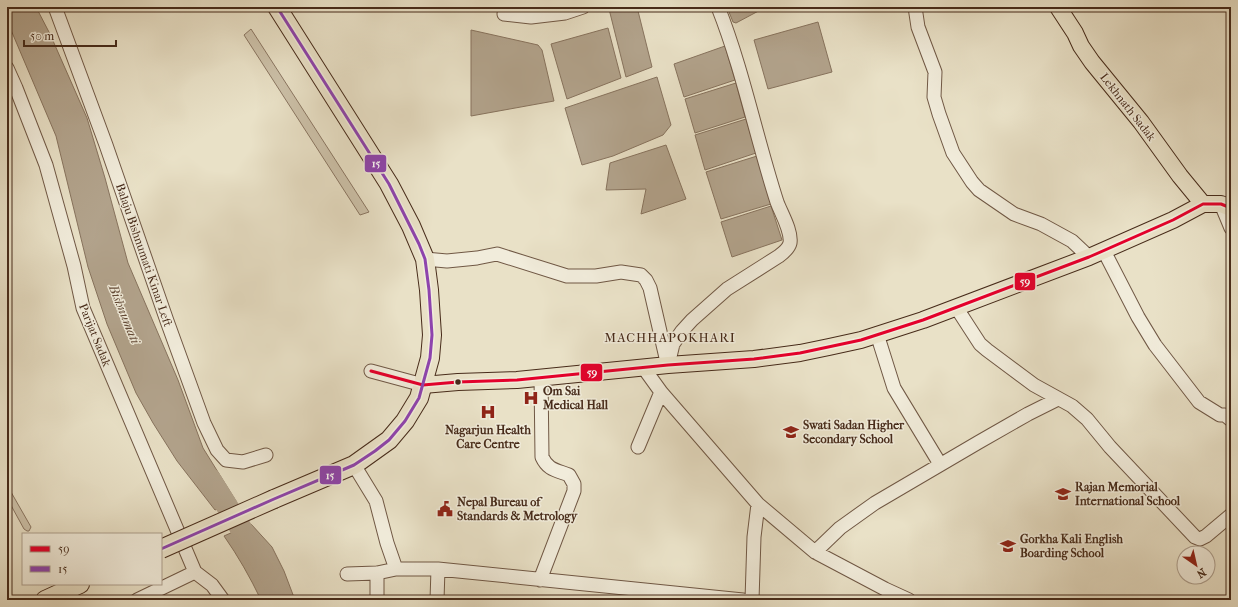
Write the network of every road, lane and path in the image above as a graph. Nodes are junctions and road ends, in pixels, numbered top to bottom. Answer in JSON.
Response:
{"nodes":[{"id":1,"x":55,"y":7,"type":"edge"},
{"id":2,"x":277,"y":7,"type":"edge"},
{"id":3,"x":506,"y":7,"type":"edge"},
{"id":4,"x":583,"y":7,"type":"edge"},
{"id":5,"x":718,"y":7,"type":"edge"},
{"id":6,"x":915,"y":7,"type":"edge"},
{"id":7,"x":1058,"y":7,"type":"edge"},
{"id":8,"x":7,"y":68,"type":"edge"},
{"id":9,"x":1203,"y":204,"type":"junction"},
{"id":10,"x":1226,"y":206,"type":"edge"},
{"id":11,"x":1231,"y":228,"type":"edge"},
{"id":12,"x":1104,"y":251,"type":"junction"},
{"id":13,"x":1089,"y":257,"type":"junction"},
{"id":14,"x":425,"y":259,"type":"junction"},
{"id":15,"x":956,"y":307,"type":"junction"},
{"id":16,"x":877,"y":334,"type":"junction"},
{"id":17,"x":668,"y":365,"type":"junction"},
{"id":18,"x":643,"y":368,"type":"junction"},
{"id":19,"x":371,"y":371,"type":"dead end"},
{"id":20,"x":541,"y":377,"type":"junction"},
{"id":21,"x":423,"y":385,"type":"junction"},
{"id":22,"x":661,"y":392,"type":"junction"},
{"id":23,"x":1058,"y":399,"type":"junction"},
{"id":24,"x":1231,"y":420,"type":"edge"},
{"id":25,"x":638,"y":447,"type":"dead end"},
{"id":26,"x":266,"y":455,"type":"dead end"},
{"id":27,"x":940,"y":464,"type":"junction"},
{"id":28,"x":354,"y":465,"type":"junction"},
{"id":29,"x":758,"y":504,"type":"junction"},
{"id":30,"x":1231,"y":514,"type":"edge"},
{"id":31,"x":162,"y":549,"type":"edge"},
{"id":32,"x":815,"y":552,"type":"junction"},
{"id":33,"x":396,"y":569,"type":"junction"},
{"id":34,"x":438,"y":569,"type":"junction"},
{"id":35,"x":195,"y":572,"type":"junction"},
{"id":36,"x":377,"y":573,"type":"junction"},
{"id":37,"x":347,"y":574,"type":"dead end"},
{"id":38,"x":540,"y":580,"type":"junction"},
{"id":39,"x":78,"y":585,"type":"edge"},
{"id":40,"x":45,"y":600,"type":"edge"},
{"id":41,"x":137,"y":600,"type":"edge"},
{"id":42,"x":223,"y":600,"type":"edge"},
{"id":43,"x":377,"y":600,"type":"edge"},
{"id":44,"x":437,"y":600,"type":"edge"},
{"id":45,"x":743,"y":600,"type":"edge"},
{"id":46,"x":752,"y":600,"type":"edge"},
{"id":47,"x":909,"y":600,"type":"edge"}],
"edges":[{"from":1,"to":26,"type":"street","name":"Balaju Bishnumati Kinar Left"},
{"from":2,"to":14,"type":"highway"},
{"from":3,"to":4,"type":"street"},
{"from":5,"to":17,"type":"street"},
{"from":6,"to":13,"type":"street"},
{"from":7,"to":9,"type":"main road","name":"Lekhnath Sadak"},
{"from":8,"to":35,"type":"street","name":"Parijat Sadak"},
{"from":9,"to":10,"type":"main road"},
{"from":9,"to":12,"type":"main road"},
{"from":10,"to":11,"type":"street"},
{"from":12,"to":13,"type":"main road"},
{"from":12,"to":24,"type":"street"},
{"from":13,"to":15,"type":"main road"},
{"from":14,"to":17,"type":"street"},
{"from":14,"to":21,"type":"highway"},
{"from":15,"to":16,"type":"main road"},
{"from":15,"to":23,"type":"street"},
{"from":16,"to":17,"type":"main road"},
{"from":16,"to":27,"type":"street"},
{"from":17,"to":18,"type":"main road"},
{"from":18,"to":20,"type":"main road"},
{"from":18,"to":22,"type":"street"},
{"from":19,"to":21,"type":"street"},
{"from":20,"to":21,"type":"main road"},
{"from":20,"to":38,"type":"street"},
{"from":21,"to":28,"type":"highway"},
{"from":22,"to":25,"type":"street"},
{"from":22,"to":29,"type":"street"},
{"from":23,"to":27,"type":"street"},
{"from":23,"to":30,"type":"street"},
{"from":27,"to":32,"type":"street"},
{"from":28,"to":31,"type":"highway","bridge":true},
{"from":28,"to":33,"type":"street"},
{"from":29,"to":32,"type":"street"},
{"from":29,"to":46,"type":"street"},
{"from":32,"to":47,"type":"street"},
{"from":33,"to":34,"type":"street"},
{"from":33,"to":36,"type":"street"},
{"from":34,"to":38,"type":"street"},
{"from":34,"to":44,"type":"street"},
{"from":35,"to":41,"type":"street"},
{"from":35,"to":42,"type":"street"},
{"from":36,"to":37,"type":"street"},
{"from":36,"to":43,"type":"street"},
{"from":38,"to":45,"type":"street"},
{"from":39,"to":40,"type":"highway"}]}
